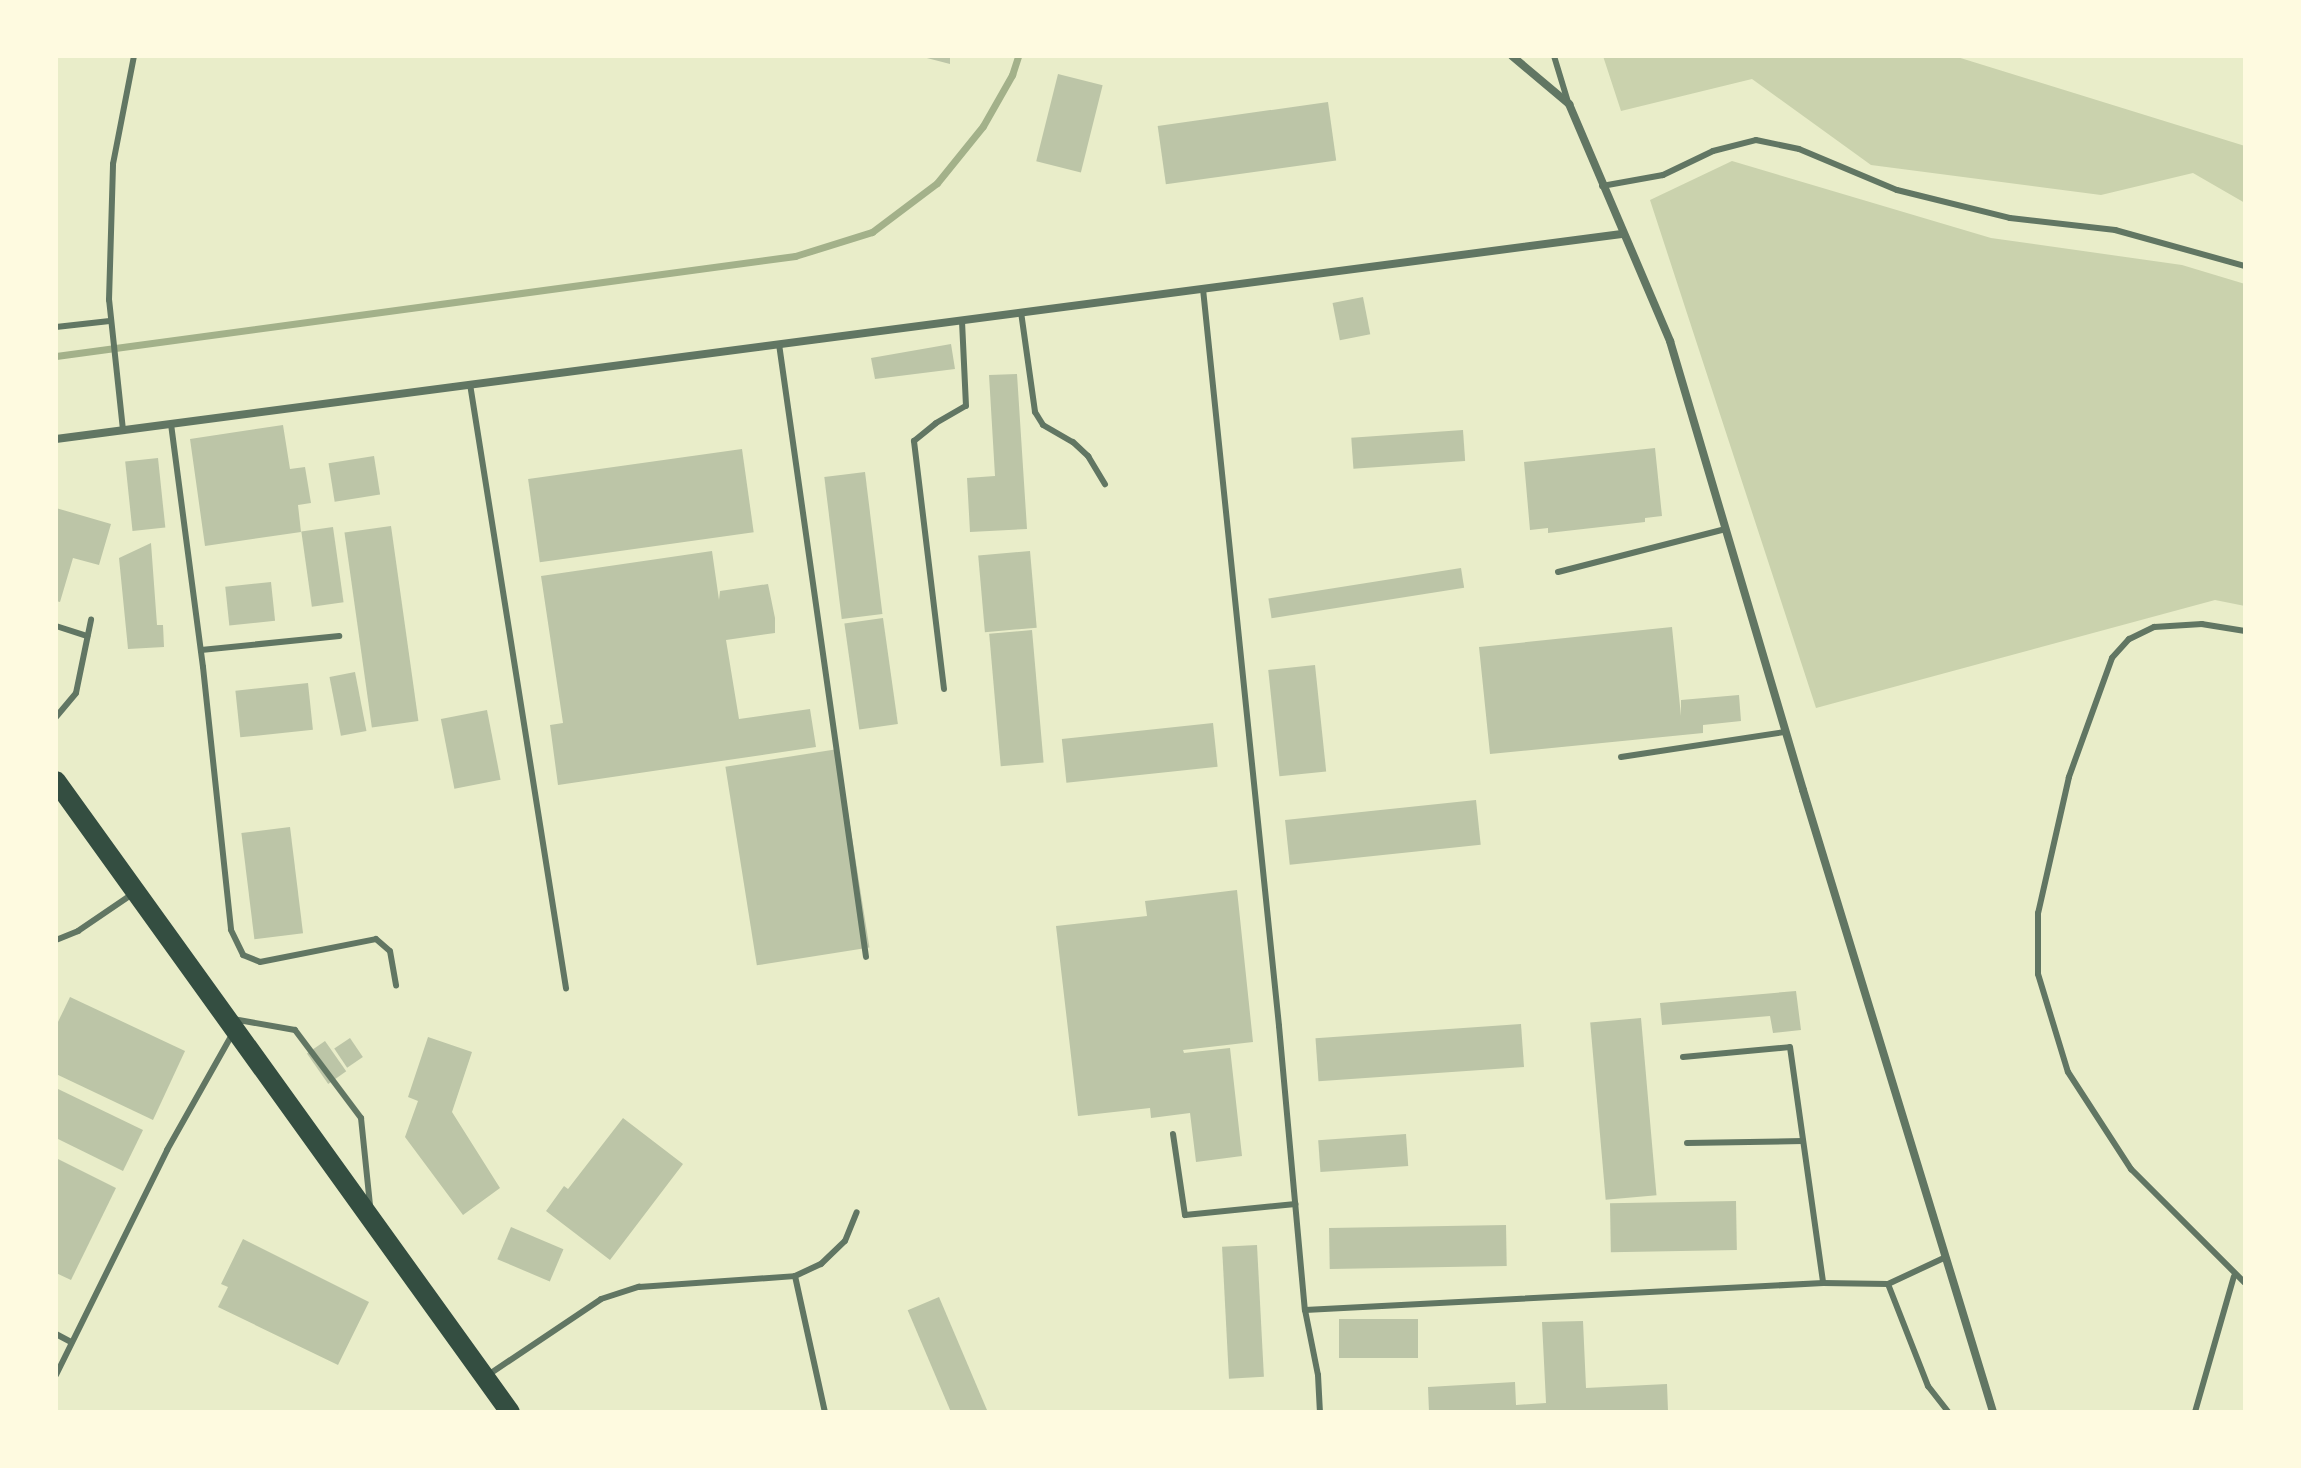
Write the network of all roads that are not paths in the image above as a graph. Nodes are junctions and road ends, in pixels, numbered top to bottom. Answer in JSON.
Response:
{"nodes":[{"id":1,"x":134,"y":56,"type":"edge"},
{"id":2,"x":1512,"y":56,"type":"edge"},
{"id":3,"x":1554,"y":56,"type":"edge"},
{"id":4,"x":1569,"y":104,"type":"junction"},
{"id":5,"x":1602,"y":186,"type":"junction"},
{"id":6,"x":1622,"y":234,"type":"junction"},
{"id":7,"x":2245,"y":266,"type":"edge"},
{"id":8,"x":1203,"y":289,"type":"junction"},
{"id":9,"x":1021,"y":312,"type":"junction"},
{"id":10,"x":962,"y":320,"type":"junction"},
{"id":11,"x":110,"y":321,"type":"junction"},
{"id":12,"x":56,"y":327,"type":"edge"},
{"id":13,"x":779,"y":344,"type":"junction"},
{"id":14,"x":470,"y":384,"type":"junction"},
{"id":15,"x":171,"y":424,"type":"junction"},
{"id":16,"x":123,"y":430,"type":"junction"},
{"id":17,"x":56,"y":439,"type":"edge"},
{"id":18,"x":1105,"y":484,"type":"dead end"},
{"id":19,"x":1726,"y":529,"type":"junction"},
{"id":20,"x":1558,"y":572,"type":"dead end"},
{"id":21,"x":91,"y":620,"type":"dead end"},
{"id":22,"x":56,"y":626,"type":"edge"},
{"id":23,"x":2245,"y":631,"type":"edge"},
{"id":24,"x":87,"y":636,"type":"junction"},
{"id":25,"x":339,"y":636,"type":"dead end"},
{"id":26,"x":201,"y":650,"type":"junction"},
{"id":27,"x":944,"y":689,"type":"dead end"},
{"id":28,"x":56,"y":717,"type":"edge"},
{"id":29,"x":1785,"y":732,"type":"junction"},
{"id":30,"x":1621,"y":757,"type":"dead end"},
{"id":31,"x":56,"y":781,"type":"edge"},
{"id":32,"x":136,"y":892,"type":"junction"},
{"id":33,"x":56,"y":940,"type":"edge"},
{"id":34,"x":866,"y":957,"type":"dead end"},
{"id":35,"x":396,"y":985,"type":"dead end"},
{"id":36,"x":566,"y":988,"type":"dead end"},
{"id":37,"x":231,"y":1024,"type":"junction"},
{"id":38,"x":1683,"y":1057,"type":"dead end"},
{"id":39,"x":1173,"y":1134,"type":"dead end"},
{"id":40,"x":1803,"y":1141,"type":"junction"},
{"id":41,"x":1687,"y":1143,"type":"dead end"},
{"id":42,"x":1295,"y":1204,"type":"junction"},
{"id":43,"x":857,"y":1212,"type":"dead end"},
{"id":44,"x":371,"y":1217,"type":"junction"},
{"id":45,"x":1946,"y":1257,"type":"junction"},
{"id":46,"x":795,"y":1276,"type":"junction"},
{"id":47,"x":2234,"y":1276,"type":"junction"},
{"id":48,"x":1823,"y":1283,"type":"junction"},
{"id":49,"x":2245,"y":1283,"type":"edge"},
{"id":50,"x":1888,"y":1284,"type":"junction"},
{"id":51,"x":1305,"y":1310,"type":"junction"},
{"id":52,"x":56,"y":1334,"type":"edge"},
{"id":53,"x":71,"y":1342,"type":"junction"},
{"id":54,"x":56,"y":1375,"type":"edge"},
{"id":55,"x":485,"y":1377,"type":"junction"},
{"id":56,"x":510,"y":1412,"type":"edge"},
{"id":57,"x":825,"y":1412,"type":"edge"},
{"id":58,"x":1320,"y":1412,"type":"edge"},
{"id":59,"x":1948,"y":1412,"type":"edge"},
{"id":60,"x":1993,"y":1412,"type":"edge"},
{"id":61,"x":2195,"y":1412,"type":"edge"}],
"edges":[{"from":1,"to":11,"type":"lane"},
{"from":2,"to":4,"type":"street"},
{"from":3,"to":4,"type":"lane"},
{"from":4,"to":5,"type":"street"},
{"from":5,"to":6,"type":"street"},
{"from":5,"to":7,"type":"lane"},
{"from":6,"to":8,"type":"street"},
{"from":6,"to":19,"type":"street"},
{"from":8,"to":9,"type":"street"},
{"from":8,"to":42,"type":"lane"},
{"from":9,"to":10,"type":"street"},
{"from":9,"to":18,"type":"lane"},
{"from":10,"to":13,"type":"street"},
{"from":10,"to":27,"type":"lane"},
{"from":11,"to":12,"type":"lane"},
{"from":11,"to":16,"type":"lane"},
{"from":13,"to":14,"type":"street"},
{"from":13,"to":34,"type":"lane"},
{"from":14,"to":15,"type":"street"},
{"from":14,"to":36,"type":"lane"},
{"from":15,"to":16,"type":"street"},
{"from":15,"to":26,"type":"lane"},
{"from":16,"to":17,"type":"street"},
{"from":19,"to":20,"type":"lane"},
{"from":19,"to":29,"type":"street"},
{"from":21,"to":24,"type":"lane"},
{"from":22,"to":24,"type":"lane"},
{"from":23,"to":47,"type":"lane"},
{"from":24,"to":28,"type":"lane"},
{"from":25,"to":26,"type":"lane"},
{"from":26,"to":35,"type":"lane"},
{"from":29,"to":30,"type":"lane"},
{"from":29,"to":45,"type":"street"},
{"from":31,"to":32,"type":"main road"},
{"from":32,"to":33,"type":"lane"},
{"from":32,"to":37,"type":"main road"},
{"from":37,"to":44,"type":"main road"},
{"from":37,"to":44,"type":"lane"},
{"from":37,"to":53,"type":"lane"},
{"from":38,"to":40,"type":"lane"},
{"from":39,"to":42,"type":"lane"},
{"from":40,"to":41,"type":"lane"},
{"from":40,"to":48,"type":"lane"},
{"from":42,"to":51,"type":"lane"},
{"from":43,"to":46,"type":"lane"},
{"from":44,"to":55,"type":"main road"},
{"from":45,"to":50,"type":"lane"},
{"from":45,"to":60,"type":"street"},
{"from":46,"to":55,"type":"lane"},
{"from":46,"to":57,"type":"lane"},
{"from":47,"to":49,"type":"lane"},
{"from":47,"to":61,"type":"lane"},
{"from":48,"to":50,"type":"lane"},
{"from":48,"to":51,"type":"lane"},
{"from":50,"to":59,"type":"lane"},
{"from":51,"to":58,"type":"lane"},
{"from":52,"to":53,"type":"lane"},
{"from":53,"to":54,"type":"lane"},
{"from":55,"to":56,"type":"main road"}]}
